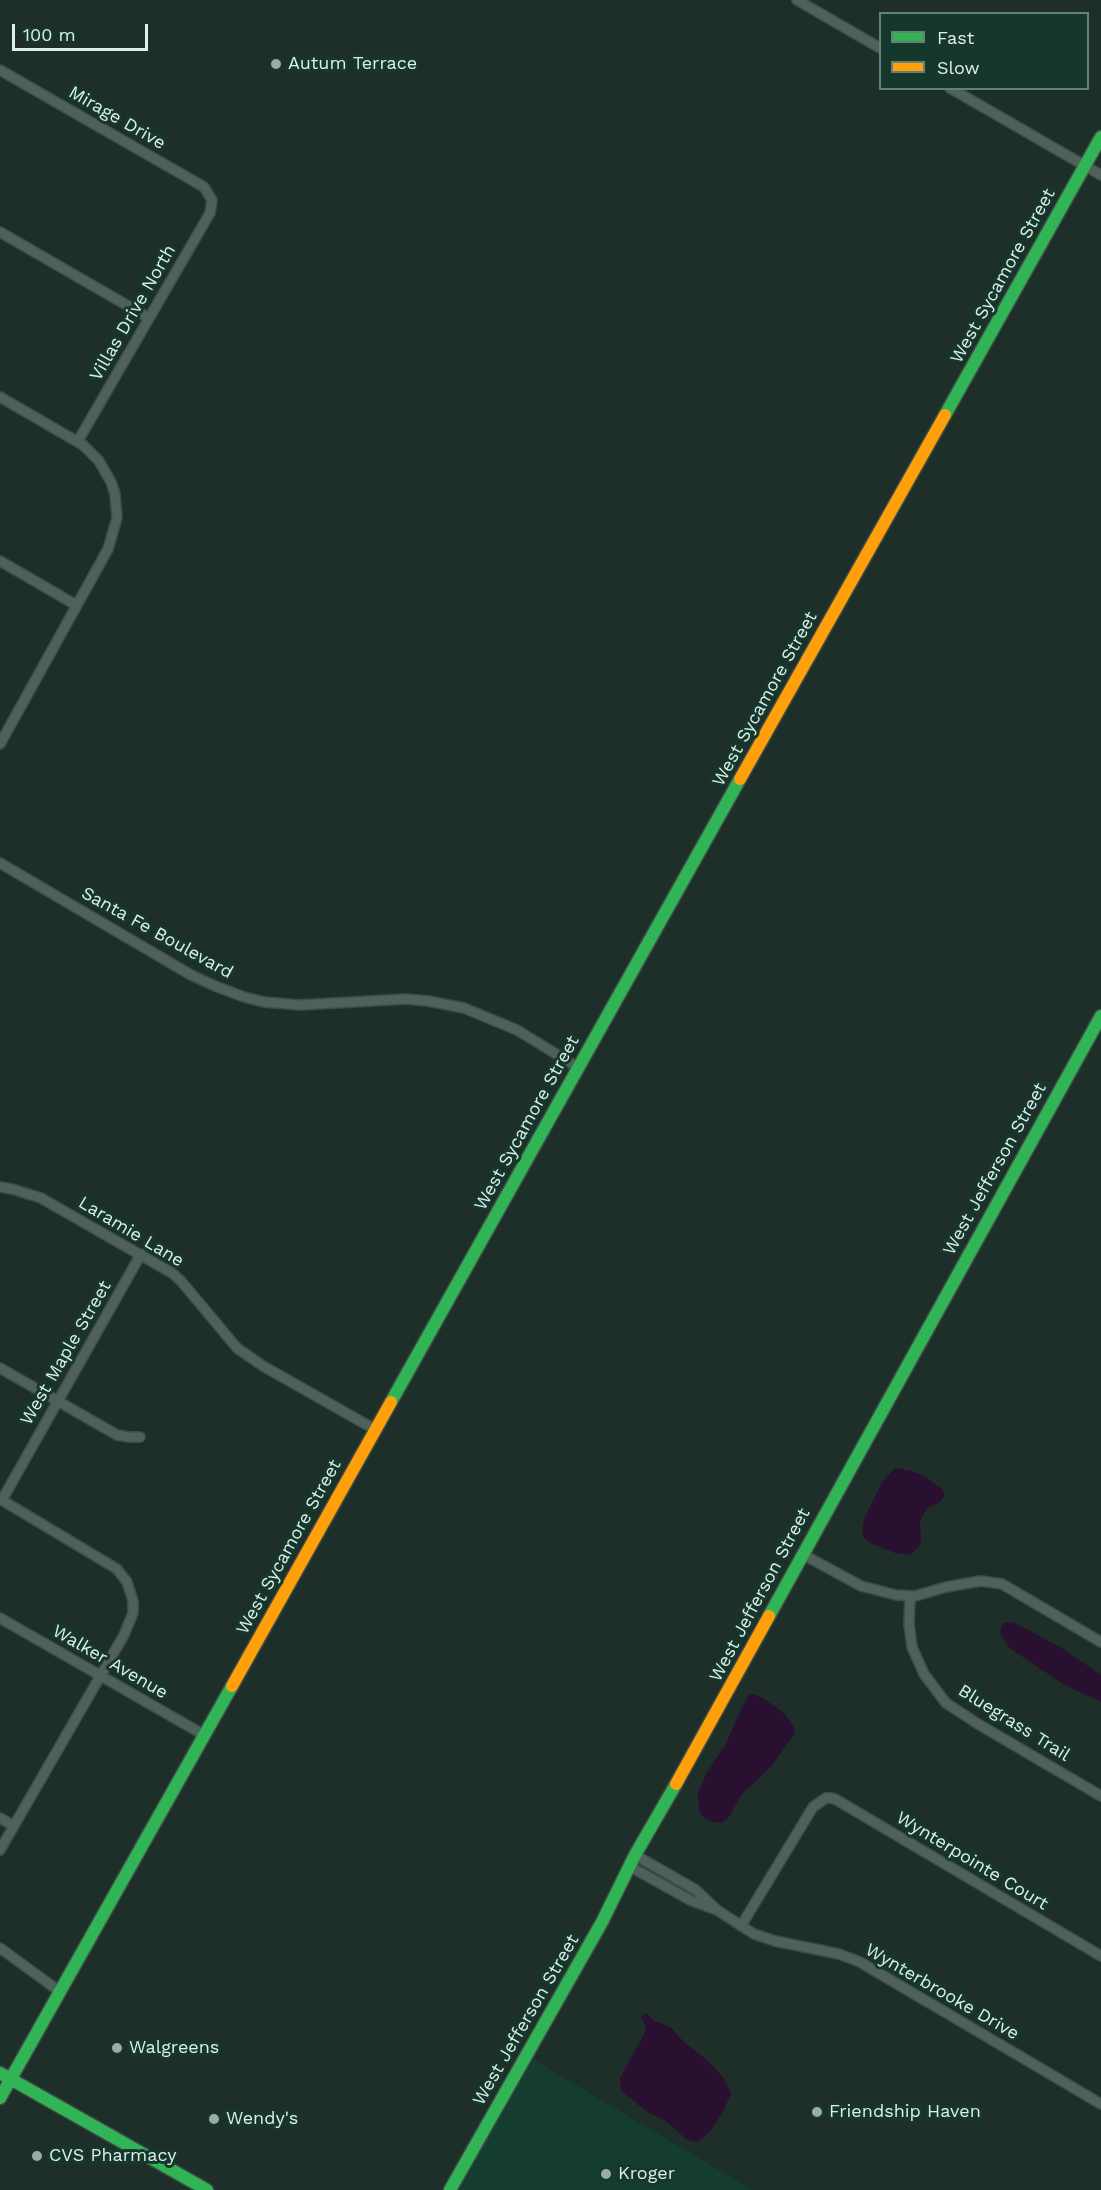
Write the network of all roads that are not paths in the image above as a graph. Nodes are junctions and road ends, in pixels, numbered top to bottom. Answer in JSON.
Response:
{"nodes":[{"id":1,"x":797,"y":0,"type":"edge"},
{"id":2,"x":879,"y":47,"type":"edge"},
{"id":3,"x":0,"y":70,"type":"edge"},
{"id":4,"x":953,"y":90,"type":"edge"},
{"id":5,"x":1101,"y":137,"type":"edge"},
{"id":6,"x":1085,"y":166,"type":"junction"},
{"id":7,"x":1101,"y":175,"type":"edge"},
{"id":8,"x":212,"y":200,"type":"joint"},
{"id":9,"x":0,"y":232,"type":"edge"},
{"id":10,"x":149,"y":318,"type":"junction"},
{"id":11,"x":0,"y":397,"type":"edge"},
{"id":12,"x":78,"y":441,"type":"junction"},
{"id":13,"x":0,"y":561,"type":"edge"},
{"id":14,"x":76,"y":605,"type":"junction"},
{"id":15,"x":0,"y":744,"type":"edge"},
{"id":16,"x":0,"y":863,"type":"edge"},
{"id":17,"x":1101,"y":1016,"type":"edge"},
{"id":18,"x":579,"y":1068,"type":"junction"},
{"id":19,"x":0,"y":1187,"type":"edge"},
{"id":20,"x":141,"y":1254,"type":"junction"},
{"id":21,"x":0,"y":1368,"type":"edge"},
{"id":22,"x":57,"y":1402,"type":"junction"},
{"id":23,"x":376,"y":1430,"type":"junction"},
{"id":24,"x":140,"y":1437,"type":"dead end"},
{"id":25,"x":1,"y":1499,"type":"edge"},
{"id":26,"x":802,"y":1554,"type":"junction"},
{"id":27,"x":910,"y":1596,"type":"junction"},
{"id":28,"x":0,"y":1618,"type":"edge"},
{"id":29,"x":1101,"y":1642,"type":"edge"},
{"id":30,"x":100,"y":1676,"type":"junction"},
{"id":31,"x":204,"y":1735,"type":"junction"},
{"id":32,"x":1101,"y":1796,"type":"edge"},
{"id":33,"x":0,"y":1818,"type":"edge"},
{"id":34,"x":14,"y":1826,"type":"junction"},
{"id":35,"x":0,"y":1850,"type":"edge"},
{"id":36,"x":632,"y":1861,"type":"junction"},
{"id":37,"x":741,"y":1926,"type":"junction"},
{"id":38,"x":0,"y":1948,"type":"edge"},
{"id":39,"x":1101,"y":1956,"type":"edge"},
{"id":40,"x":59,"y":1991,"type":"junction"},
{"id":41,"x":5,"y":2076,"type":"edge"},
{"id":42,"x":0,"y":2098,"type":"edge"},
{"id":43,"x":1101,"y":2104,"type":"edge"},
{"id":44,"x":207,"y":2190,"type":"edge"},
{"id":45,"x":450,"y":2190,"type":"edge"}],
"edges":[{"from":1,"to":2,"type":"street"},
{"from":3,"to":8,"type":"street","name":"Mirage Drive"},
{"from":4,"to":6,"type":"street"},
{"from":5,"to":6,"type":"main road","name":"West Sycamore Street"},
{"from":6,"to":7,"type":"street"},
{"from":6,"to":18,"type":"main road","name":"West Sycamore Street"},
{"from":8,"to":10,"type":"street","name":"Villas Drive North"},
{"from":9,"to":10,"type":"street"},
{"from":10,"to":12,"type":"street","name":"Villas Drive North"},
{"from":11,"to":12,"type":"street"},
{"from":12,"to":14,"type":"street"},
{"from":13,"to":14,"type":"street"},
{"from":14,"to":15,"type":"street"},
{"from":16,"to":18,"type":"street","name":"Santa Fe Boulevard"},
{"from":17,"to":26,"type":"main road","name":"West Jefferson Street"},
{"from":18,"to":23,"type":"main road","name":"West Sycamore Street"},
{"from":19,"to":20,"type":"street","name":"Laramie Lane"},
{"from":20,"to":22,"type":"street","name":"West Maple Street"},
{"from":20,"to":23,"type":"street","name":"Laramie Lane"},
{"from":21,"to":22,"type":"street"},
{"from":22,"to":24,"type":"street"},
{"from":22,"to":25,"type":"street","name":"West Maple Street"},
{"from":23,"to":31,"type":"main road","name":"West Sycamore Street"},
{"from":25,"to":30,"type":"street"},
{"from":26,"to":27,"type":"street"},
{"from":26,"to":36,"type":"main road","name":"West Jefferson Street"},
{"from":27,"to":29,"type":"street"},
{"from":27,"to":32,"type":"street","name":"Bluegrass Trail"},
{"from":28,"to":30,"type":"street","name":"Walker Avenue"},
{"from":30,"to":31,"type":"street","name":"Walker Avenue"},
{"from":30,"to":34,"type":"street"},
{"from":31,"to":40,"type":"main road","name":"West Sycamore Street"},
{"from":33,"to":34,"type":"street"},
{"from":34,"to":35,"type":"street"},
{"from":36,"to":37,"type":"street","name":"Wynterbrooke Drive"},
{"from":36,"to":45,"type":"main road","name":"West Jefferson Street"},
{"from":37,"to":39,"type":"street","name":"Wynterpointe Court"},
{"from":37,"to":43,"type":"street","name":"Wynterbrooke Drive"},
{"from":38,"to":40,"type":"street"},
{"from":40,"to":41,"type":"main road","name":"West Sycamore Street"},
{"from":41,"to":42,"type":"main road","name":"West Sycamore Street"},
{"from":41,"to":44,"type":"main road"}]}
